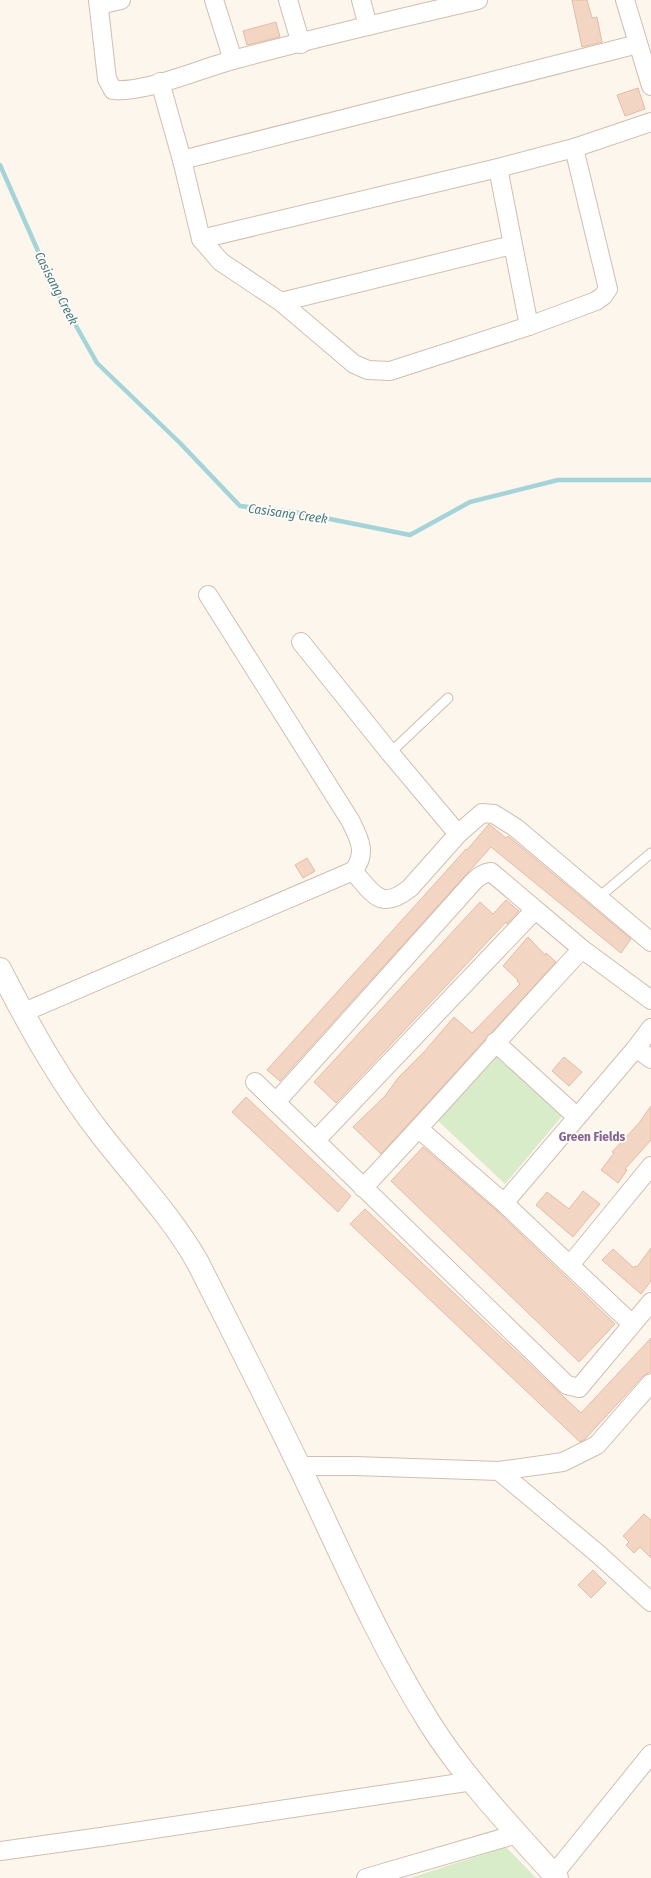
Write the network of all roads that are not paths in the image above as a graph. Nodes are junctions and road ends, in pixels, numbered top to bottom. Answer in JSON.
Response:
{"nodes":[{"id":1,"x":120,"y":0,"type":"edge"},
{"id":2,"x":214,"y":0,"type":"edge"},
{"id":3,"x":288,"y":0,"type":"edge"},
{"id":4,"x":361,"y":0,"type":"edge"},
{"id":5,"x":478,"y":0,"type":"edge"},
{"id":6,"x":625,"y":0,"type":"edge"},
{"id":7,"x":98,"y":3,"type":"edge"},
{"id":8,"x":451,"y":3,"type":"edge"},
{"id":9,"x":368,"y":26,"type":"junction"},
{"id":10,"x":301,"y":44,"type":"junction"},
{"id":11,"x":638,"y":44,"type":"junction"},
{"id":12,"x":232,"y":60,"type":"junction"},
{"id":13,"x":160,"y":82,"type":"junction"},
{"id":14,"x":651,"y":86,"type":"edge"},
{"id":15,"x":651,"y":122,"type":"edge"},
{"id":16,"x":574,"y":148,"type":"junction"},
{"id":17,"x":182,"y":160,"type":"junction"},
{"id":18,"x":498,"y":168,"type":"junction"},
{"id":19,"x":200,"y":240,"type":"junction"},
{"id":20,"x":512,"y":245,"type":"junction"},
{"id":21,"x":281,"y":302,"type":"junction"},
{"id":22,"x":529,"y":326,"type":"junction"},
{"id":23,"x":208,"y":595,"type":"dead end"},
{"id":24,"x":301,"y":642,"type":"dead end"},
{"id":25,"x":448,"y":698,"type":"dead end"},
{"id":26,"x":390,"y":753,"type":"junction"},
{"id":27,"x":458,"y":834,"type":"junction"},
{"id":28,"x":651,"y":853,"type":"edge"},
{"id":29,"x":353,"y":871,"type":"junction"},
{"id":30,"x":598,"y":898,"type":"junction"},
{"id":31,"x":535,"y":910,"type":"junction"},
{"id":32,"x":651,"y":942,"type":"edge"},
{"id":33,"x":582,"y":949,"type":"junction"},
{"id":34,"x":0,"y":968,"type":"edge"},
{"id":35,"x":651,"y":1000,"type":"edge"},
{"id":36,"x":22,"y":1012,"type":"junction"},
{"id":37,"x":651,"y":1028,"type":"edge"},
{"id":38,"x":495,"y":1042,"type":"junction"},
{"id":39,"x":636,"y":1048,"type":"junction"},
{"id":40,"x":651,"y":1059,"type":"edge"},
{"id":41,"x":255,"y":1082,"type":"dead end"},
{"id":42,"x":276,"y":1102,"type":"junction"},
{"id":43,"x":577,"y":1117,"type":"junction"},
{"id":44,"x":419,"y":1129,"type":"junction"},
{"id":45,"x":316,"y":1140,"type":"junction"},
{"id":46,"x":651,"y":1166,"type":"edge"},
{"id":47,"x":363,"y":1188,"type":"junction"},
{"id":48,"x":504,"y":1203,"type":"junction"},
{"id":49,"x":570,"y":1265,"type":"junction"},
{"id":50,"x":651,"y":1302,"type":"edge"},
{"id":51,"x":632,"y":1324,"type":"junction"},
{"id":52,"x":651,"y":1383,"type":"edge"},
{"id":53,"x":299,"y":1466,"type":"junction"},
{"id":54,"x":499,"y":1471,"type":"junction"},
{"id":55,"x":651,"y":1602,"type":"edge"},
{"id":56,"x":651,"y":1754,"type":"edge"},
{"id":57,"x":473,"y":1781,"type":"junction"},
{"id":58,"x":517,"y":1834,"type":"junction"},
{"id":59,"x":0,"y":1851,"type":"edge"},
{"id":60,"x":556,"y":1876,"type":"edge"},
{"id":61,"x":366,"y":1878,"type":"edge"}],
"edges":[{"from":1,"to":7,"type":"street"},
{"from":2,"to":12,"type":"street"},
{"from":3,"to":10,"type":"street"},
{"from":4,"to":9,"type":"street"},
{"from":5,"to":8,"type":"street"},
{"from":6,"to":11,"type":"street"},
{"from":7,"to":13,"type":"street"},
{"from":8,"to":9,"type":"street"},
{"from":9,"to":10,"type":"street"},
{"from":10,"to":12,"type":"street"},
{"from":11,"to":14,"type":"street"},
{"from":11,"to":17,"type":"street"},
{"from":12,"to":13,"type":"street"},
{"from":13,"to":17,"type":"street"},
{"from":15,"to":16,"type":"street"},
{"from":16,"to":18,"type":"street"},
{"from":16,"to":22,"type":"street"},
{"from":17,"to":19,"type":"street"},
{"from":18,"to":19,"type":"street"},
{"from":18,"to":20,"type":"street"},
{"from":19,"to":21,"type":"street"},
{"from":20,"to":21,"type":"street"},
{"from":20,"to":22,"type":"street"},
{"from":21,"to":22,"type":"street"},
{"from":23,"to":29,"type":"street"},
{"from":24,"to":26,"type":"street"},
{"from":25,"to":26,"type":"lane"},
{"from":26,"to":27,"type":"street"},
{"from":27,"to":29,"type":"street"},
{"from":27,"to":30,"type":"street"},
{"from":28,"to":30,"type":"lane"},
{"from":29,"to":36,"type":"street"},
{"from":30,"to":32,"type":"street"},
{"from":31,"to":33,"type":"street"},
{"from":31,"to":42,"type":"street"},
{"from":31,"to":45,"type":"street"},
{"from":33,"to":35,"type":"street"},
{"from":33,"to":38,"type":"street"},
{"from":34,"to":36,"type":"street"},
{"from":36,"to":53,"type":"street"},
{"from":37,"to":39,"type":"street"},
{"from":38,"to":43,"type":"street"},
{"from":38,"to":44,"type":"street"},
{"from":39,"to":40,"type":"street"},
{"from":39,"to":43,"type":"street"},
{"from":41,"to":42,"type":"street"},
{"from":42,"to":45,"type":"street"},
{"from":43,"to":48,"type":"street"},
{"from":44,"to":47,"type":"street"},
{"from":44,"to":48,"type":"street"},
{"from":45,"to":47,"type":"street"},
{"from":46,"to":49,"type":"street"},
{"from":47,"to":51,"type":"street"},
{"from":48,"to":49,"type":"street"},
{"from":49,"to":51,"type":"street"},
{"from":50,"to":51,"type":"street"},
{"from":52,"to":54,"type":"street"},
{"from":53,"to":54,"type":"street"},
{"from":53,"to":57,"type":"street"},
{"from":54,"to":55,"type":"street"},
{"from":56,"to":60,"type":"street"},
{"from":57,"to":58,"type":"street"},
{"from":57,"to":59,"type":"street"},
{"from":58,"to":60,"type":"street"},
{"from":58,"to":61,"type":"street"}]}
